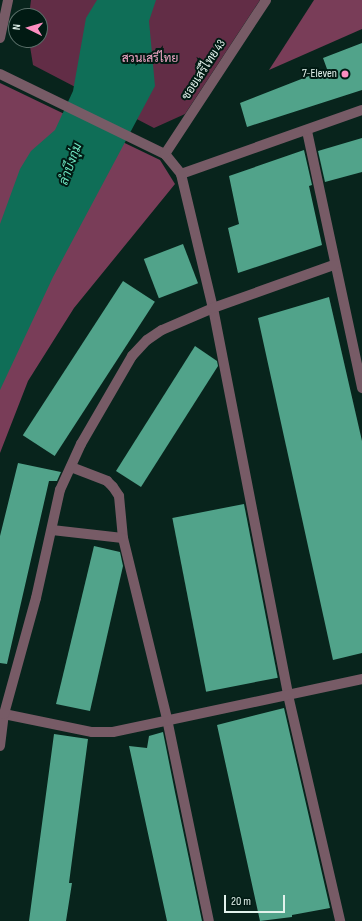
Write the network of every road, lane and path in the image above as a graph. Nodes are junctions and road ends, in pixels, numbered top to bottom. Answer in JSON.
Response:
{"nodes":[{"id":1,"x":8,"y":0,"type":"edge"},
{"id":2,"x":266,"y":0,"type":"edge"},
{"id":3,"x":0,"y":38,"type":"edge"},
{"id":4,"x":0,"y":74,"type":"edge"},
{"id":5,"x":362,"y":110,"type":"edge"},
{"id":6,"x":307,"y":131,"type":"junction"},
{"id":7,"x":165,"y":154,"type":"junction"},
{"id":8,"x":181,"y":174,"type":"junction"},
{"id":9,"x":334,"y":265,"type":"junction"},
{"id":10,"x":213,"y":308,"type":"junction"},
{"id":11,"x":362,"y":388,"type":"edge"},
{"id":12,"x":71,"y":467,"type":"junction"},
{"id":13,"x":52,"y":530,"type":"junction"},
{"id":14,"x":123,"y":538,"type":"junction"},
{"id":15,"x":362,"y":679,"type":"edge"},
{"id":16,"x":288,"y":695,"type":"junction"},
{"id":17,"x":4,"y":714,"type":"junction"},
{"id":18,"x":167,"y":719,"type":"junction"},
{"id":19,"x":0,"y":746,"type":"edge"},
{"id":20,"x":208,"y":921,"type":"edge"},
{"id":21,"x":340,"y":921,"type":"edge"}],
"edges":[{"from":1,"to":3,"type":"street"},
{"from":2,"to":7,"type":"street","name":"ซอยเสรีไทย 43"},
{"from":4,"to":7,"type":"street"},
{"from":5,"to":6,"type":"street"},
{"from":6,"to":8,"type":"street"},
{"from":6,"to":9,"type":"street"},
{"from":7,"to":8,"type":"street"},
{"from":8,"to":10,"type":"street"},
{"from":9,"to":10,"type":"street"},
{"from":9,"to":11,"type":"street"},
{"from":10,"to":12,"type":"street"},
{"from":10,"to":16,"type":"street"},
{"from":12,"to":13,"type":"street"},
{"from":12,"to":14,"type":"street"},
{"from":13,"to":14,"type":"street"},
{"from":13,"to":17,"type":"street"},
{"from":14,"to":18,"type":"street"},
{"from":15,"to":16,"type":"street"},
{"from":16,"to":18,"type":"street"},
{"from":16,"to":21,"type":"street"},
{"from":17,"to":18,"type":"street"},
{"from":17,"to":19,"type":"street"},
{"from":18,"to":20,"type":"street"}]}
